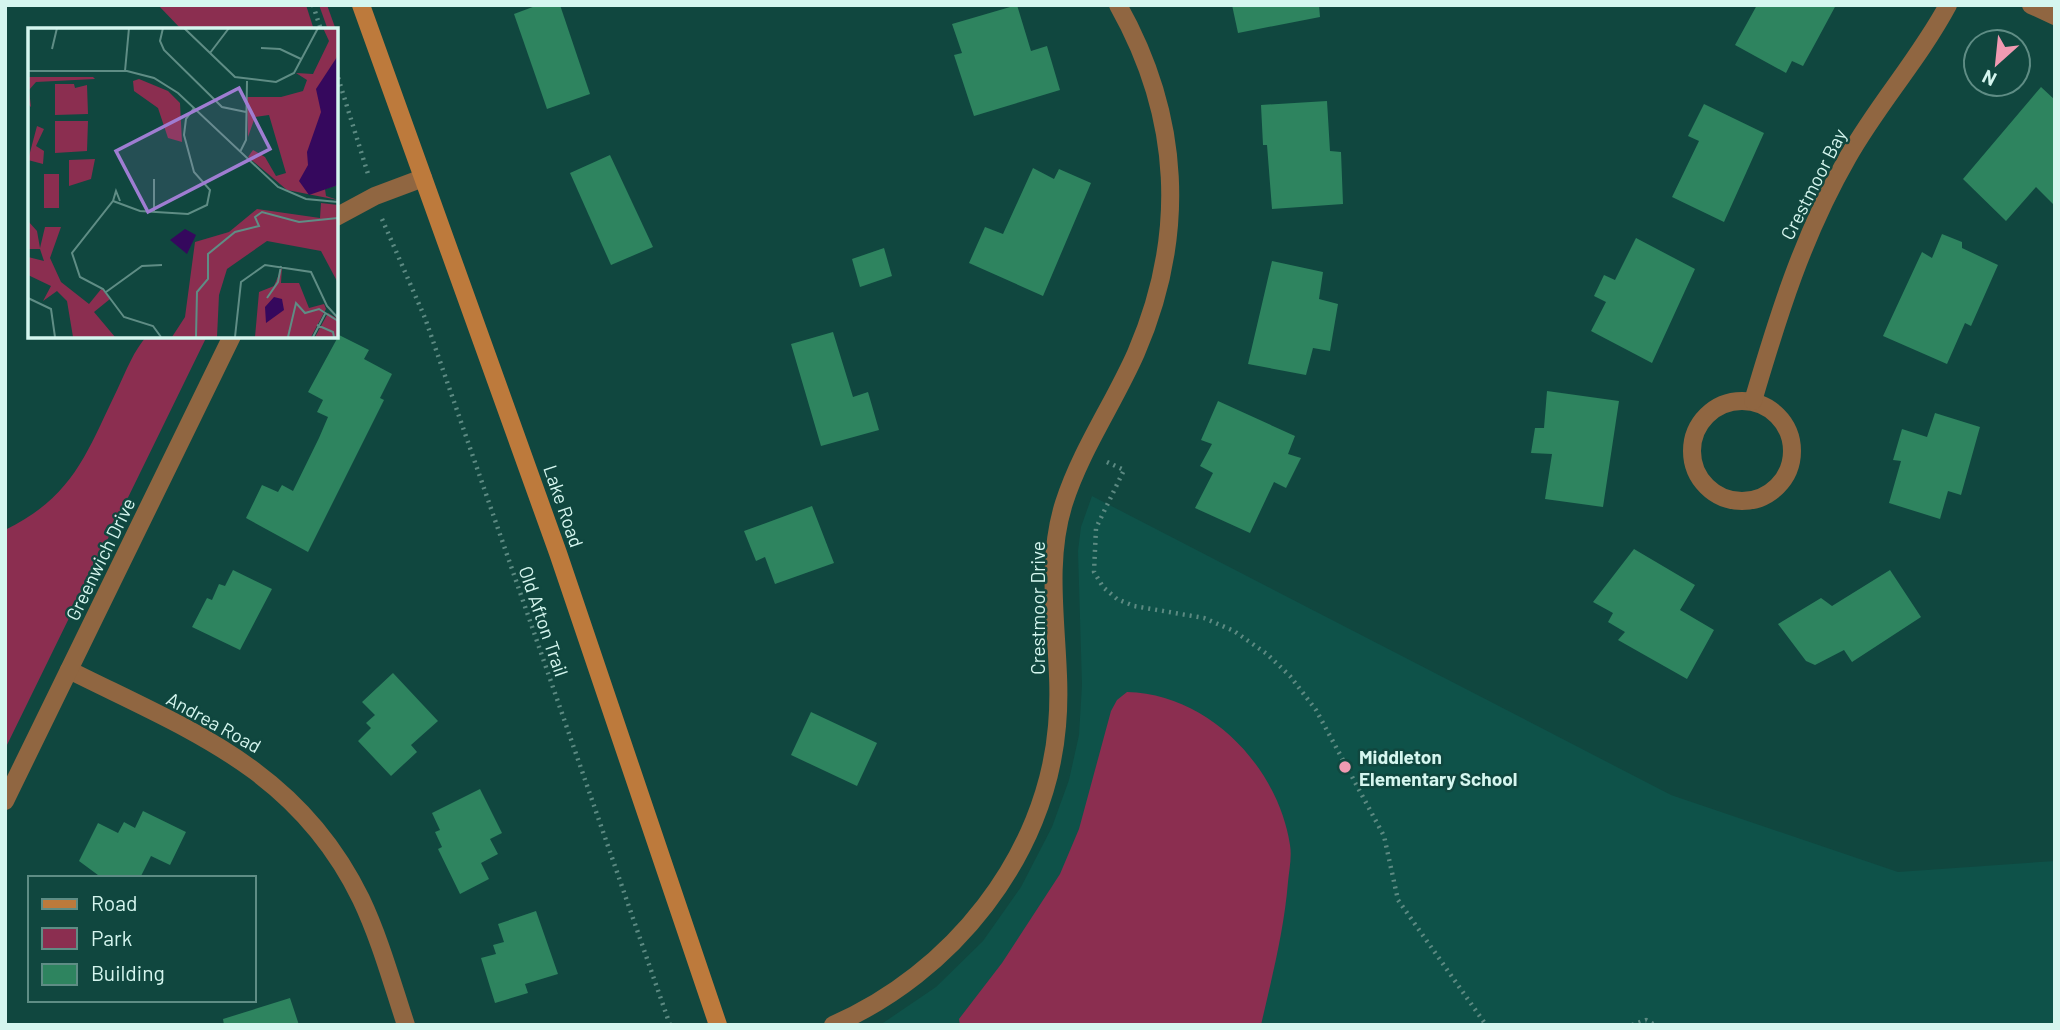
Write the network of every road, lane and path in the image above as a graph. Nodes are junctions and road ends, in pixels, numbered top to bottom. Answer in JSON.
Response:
{"nodes":[{"id":1,"x":313,"y":5,"type":"edge"},
{"id":2,"x":361,"y":5,"type":"edge"},
{"id":3,"x":1118,"y":5,"type":"edge"},
{"id":4,"x":1948,"y":5,"type":"edge"},
{"id":5,"x":2031,"y":5,"type":"edge"},
{"id":6,"x":2055,"y":16,"type":"edge"},
{"id":7,"x":320,"y":28,"type":"edge"},
{"id":8,"x":338,"y":77,"type":"edge"},
{"id":9,"x":365,"y":165,"type":"dead end"},
{"id":10,"x":423,"y":177,"type":"junction"},
{"id":11,"x":338,"y":216,"type":"edge"},
{"id":12,"x":384,"y":229,"type":"dead end"},
{"id":13,"x":231,"y":338,"type":"edge"},
{"id":14,"x":1753,"y":401,"type":"junction"},
{"id":15,"x":1124,"y":470,"type":"dead end"},
{"id":16,"x":69,"y":670,"type":"junction"},
{"id":17,"x":5,"y":801,"type":"edge"},
{"id":18,"x":405,"y":1025,"type":"edge"},
{"id":19,"x":670,"y":1025,"type":"edge"},
{"id":20,"x":718,"y":1025,"type":"edge"},
{"id":21,"x":833,"y":1025,"type":"edge"},
{"id":22,"x":1486,"y":1025,"type":"edge"},
{"id":23,"x":1632,"y":1025,"type":"edge"},
{"id":24,"x":1655,"y":1025,"type":"edge"}],
"edges":[{"from":1,"to":7,"type":"path"},
{"from":2,"to":10,"type":"street","name":"Lake Road"},
{"from":3,"to":21,"type":"street","name":"Crestmoor Drive"},
{"from":4,"to":14,"type":"street","name":"Crestmoor Bay"},
{"from":5,"to":6,"type":"street"},
{"from":8,"to":9,"type":"path"},
{"from":10,"to":11,"type":"street"},
{"from":10,"to":20,"type":"street","name":"Lake Road"},
{"from":12,"to":19,"type":"path","name":"Old Afton Trail"},
{"from":13,"to":16,"type":"street","name":"Greenwich Drive"},
{"from":14,"to":14,"type":"street"},
{"from":15,"to":22,"type":"path"},
{"from":16,"to":17,"type":"street","name":"Greenwich Drive"},
{"from":16,"to":18,"type":"street","name":"Andrea Road"},
{"from":23,"to":24,"type":"path"}]}
